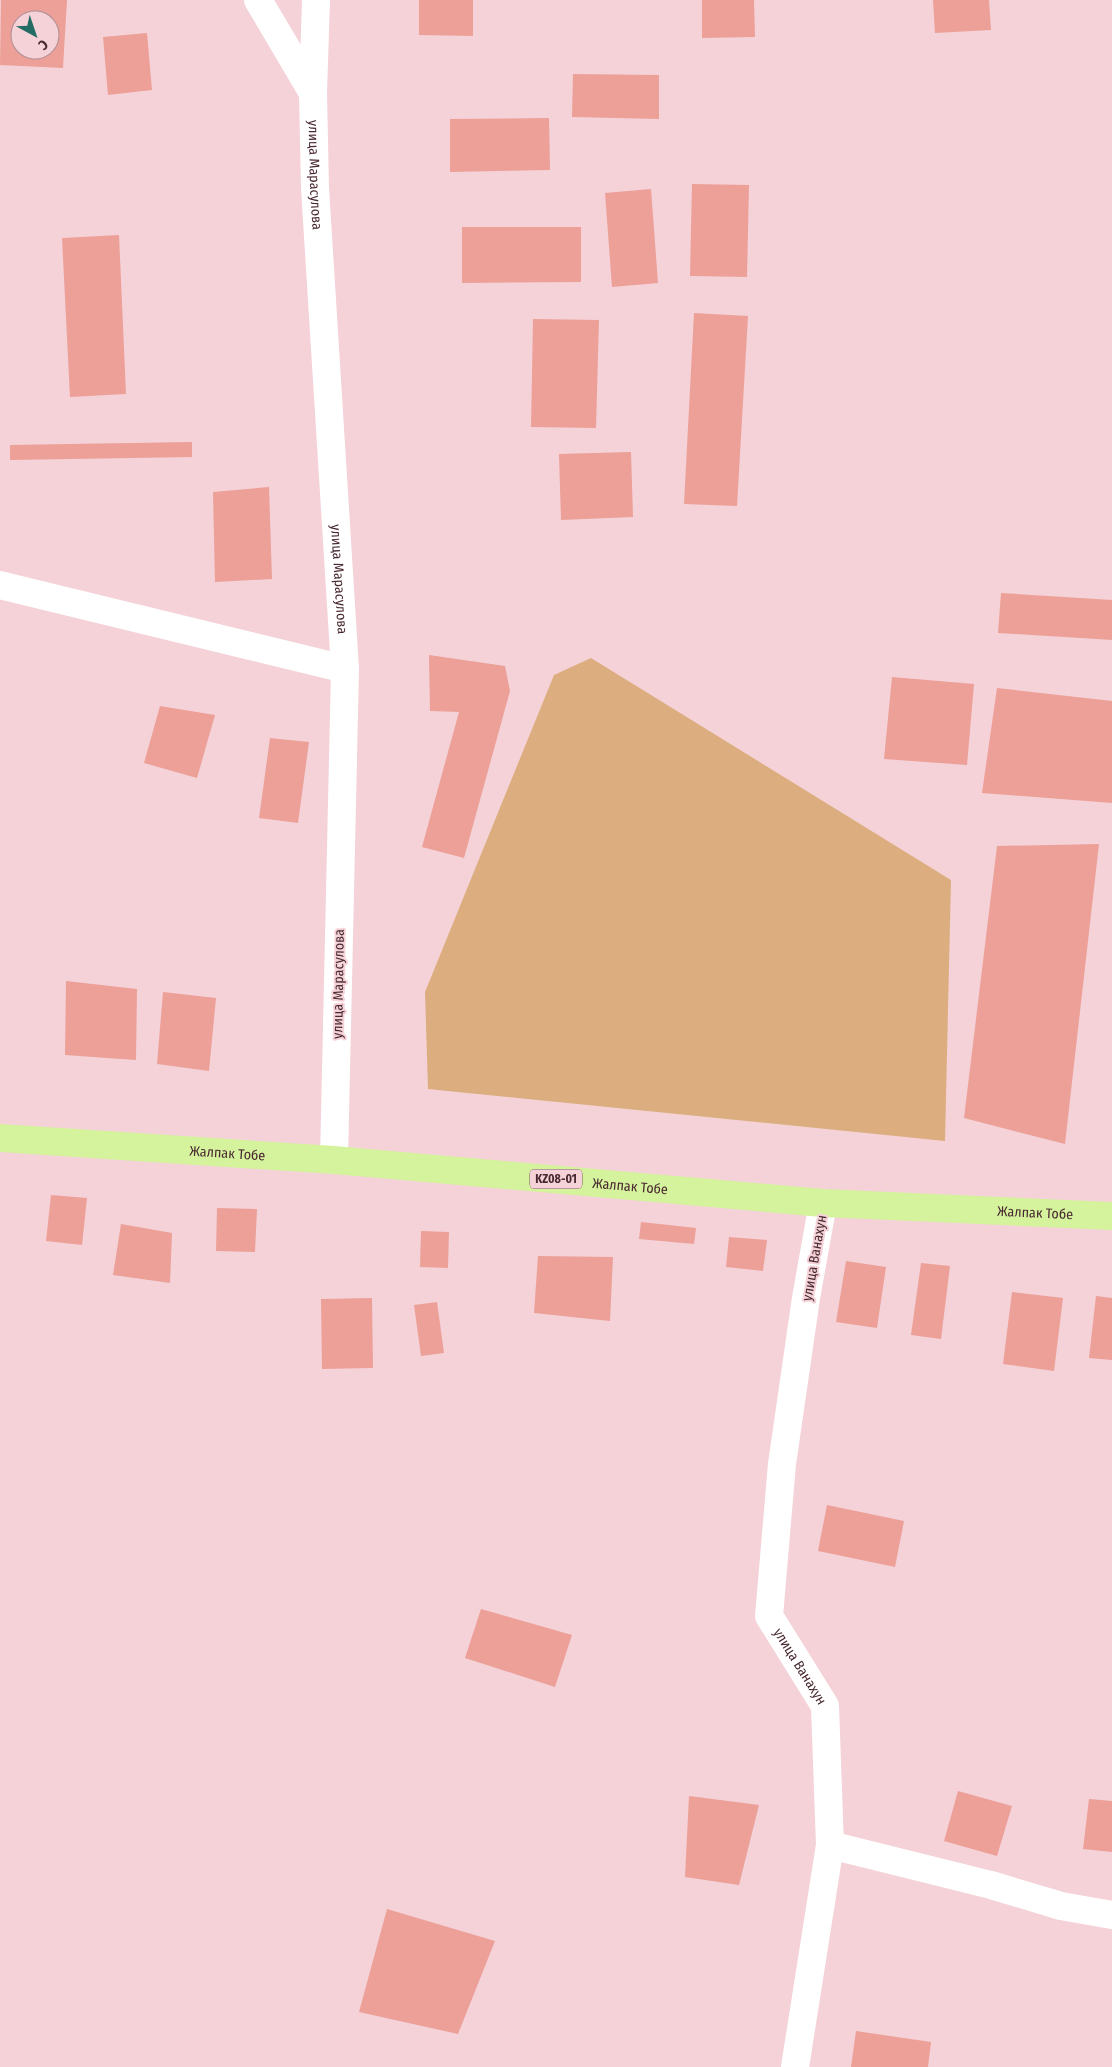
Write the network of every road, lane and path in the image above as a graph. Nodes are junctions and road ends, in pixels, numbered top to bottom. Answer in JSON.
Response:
{"nodes":[{"id":1,"x":258,"y":0,"type":"edge"},
{"id":2,"x":316,"y":0,"type":"edge"},
{"id":3,"x":313,"y":93,"type":"junction"},
{"id":4,"x":0,"y":585,"type":"edge"},
{"id":5,"x":345,"y":669,"type":"junction"},
{"id":6,"x":0,"y":1138,"type":"edge"},
{"id":7,"x":334,"y":1160,"type":"junction"},
{"id":8,"x":824,"y":1203,"type":"junction"},
{"id":9,"x":1112,"y":1216,"type":"edge"},
{"id":10,"x":830,"y":1845,"type":"junction"},
{"id":11,"x":1112,"y":1915,"type":"edge"},
{"id":12,"x":795,"y":2067,"type":"edge"}],
"edges":[{"from":1,"to":3,"type":"street"},
{"from":2,"to":3,"type":"street","name":"улица Марасулова"},
{"from":3,"to":5,"type":"street","name":"улица Марасулова"},
{"from":4,"to":5,"type":"street"},
{"from":5,"to":7,"type":"street","name":"улица Марасулова"},
{"from":6,"to":7,"type":"main road","name":"Жалпак Тобе","number":"KZ08-01"},
{"from":7,"to":8,"type":"main road","name":"Жалпак Тобе","number":"KZ08-01"},
{"from":8,"to":9,"type":"main road","name":"Жалпак Тобе","number":"KZ08-01"},
{"from":8,"to":10,"type":"street","name":"улица Ванахун"},
{"from":10,"to":11,"type":"street"},
{"from":10,"to":12,"type":"street","name":"улица Ванахун"}]}
